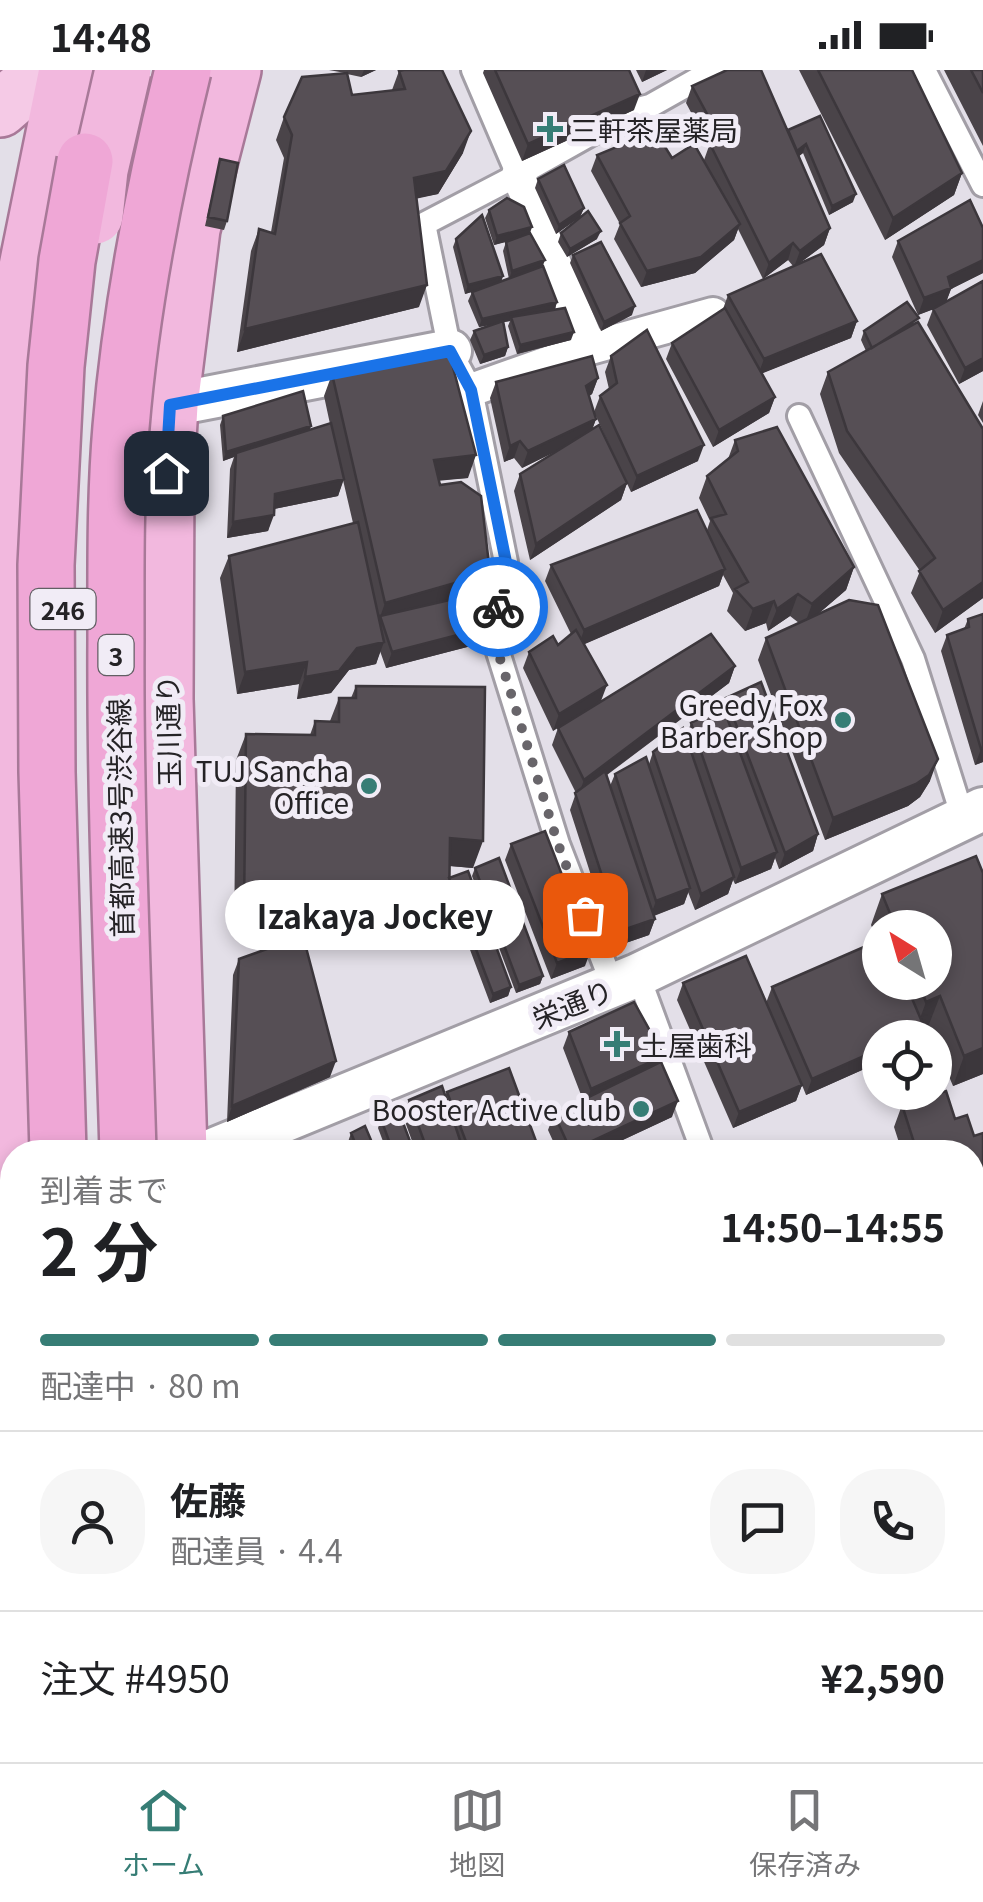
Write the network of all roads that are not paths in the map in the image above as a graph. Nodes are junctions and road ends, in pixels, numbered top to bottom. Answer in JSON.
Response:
{"nodes":[{"id":1,"x":45,"y":70,"type":"edge"},
{"id":2,"x":67,"y":70,"type":"edge"},
{"id":3,"x":105,"y":70,"type":"edge"},
{"id":4,"x":123,"y":70,"type":"edge"},
{"id":5,"x":182,"y":70,"type":"edge"},
{"id":6,"x":233,"y":70,"type":"edge"},
{"id":7,"x":473,"y":70,"type":"edge"},
{"id":8,"x":714,"y":70,"type":"edge"},
{"id":9,"x":924,"y":70,"type":"edge"},
{"id":10,"x":0,"y":109,"type":"edge"},
{"id":11,"x":518,"y":174,"type":"junction"},
{"id":12,"x":983,"y":186,"type":"edge"},
{"id":13,"x":712,"y":314,"type":"edge"},
{"id":14,"x":590,"y":348,"type":"junction"},
{"id":15,"x":450,"y":351,"type":"junction"},
{"id":16,"x":471,"y":390,"type":"junction"},
{"id":17,"x":170,"y":405,"type":"junction"},
{"id":18,"x":799,"y":416,"type":"dead end"},
{"id":19,"x":973,"y":814,"type":"edge"},
{"id":20,"x":626,"y":981,"type":"junction"},
{"id":21,"x":8,"y":1140,"type":"edge"},
{"id":22,"x":58,"y":1140,"type":"edge"},
{"id":23,"x":76,"y":1140,"type":"edge"},
{"id":24,"x":128,"y":1140,"type":"edge"},
{"id":25,"x":180,"y":1140,"type":"edge"},
{"id":26,"x":237,"y":1140,"type":"edge"},
{"id":27,"x":698,"y":1140,"type":"edge"}],
"edges":[{"from":1,"to":10,"type":"main road"},
{"from":2,"to":21,"type":"highway","number":"246"},
{"from":3,"to":22,"type":"highway","bridge":true},
{"from":4,"to":23,"type":"highway","number":"246","bridge":true},
{"from":5,"to":24,"type":"highway","name":"首都高速3号渋谷線","number":"3","bridge":true},
{"from":6,"to":17,"type":"highway","name":"玉川通り"},
{"from":7,"to":11,"type":"lane"},
{"from":8,"to":11,"type":"lane"},
{"from":9,"to":12,"type":"lane"},
{"from":11,"to":14,"type":"street"},
{"from":11,"to":15,"type":"lane"},
{"from":13,"to":14,"type":"street"},
{"from":14,"to":16,"type":"street"},
{"from":15,"to":16,"type":"lane"},
{"from":15,"to":17,"type":"street"},
{"from":16,"to":20,"type":"lane"},
{"from":17,"to":25,"type":"highway","name":"玉川通り"},
{"from":18,"to":19,"type":"lane"},
{"from":19,"to":20,"type":"street","name":"栄通り"},
{"from":20,"to":26,"type":"street","name":"栄通り"},
{"from":20,"to":27,"type":"lane"}]}
